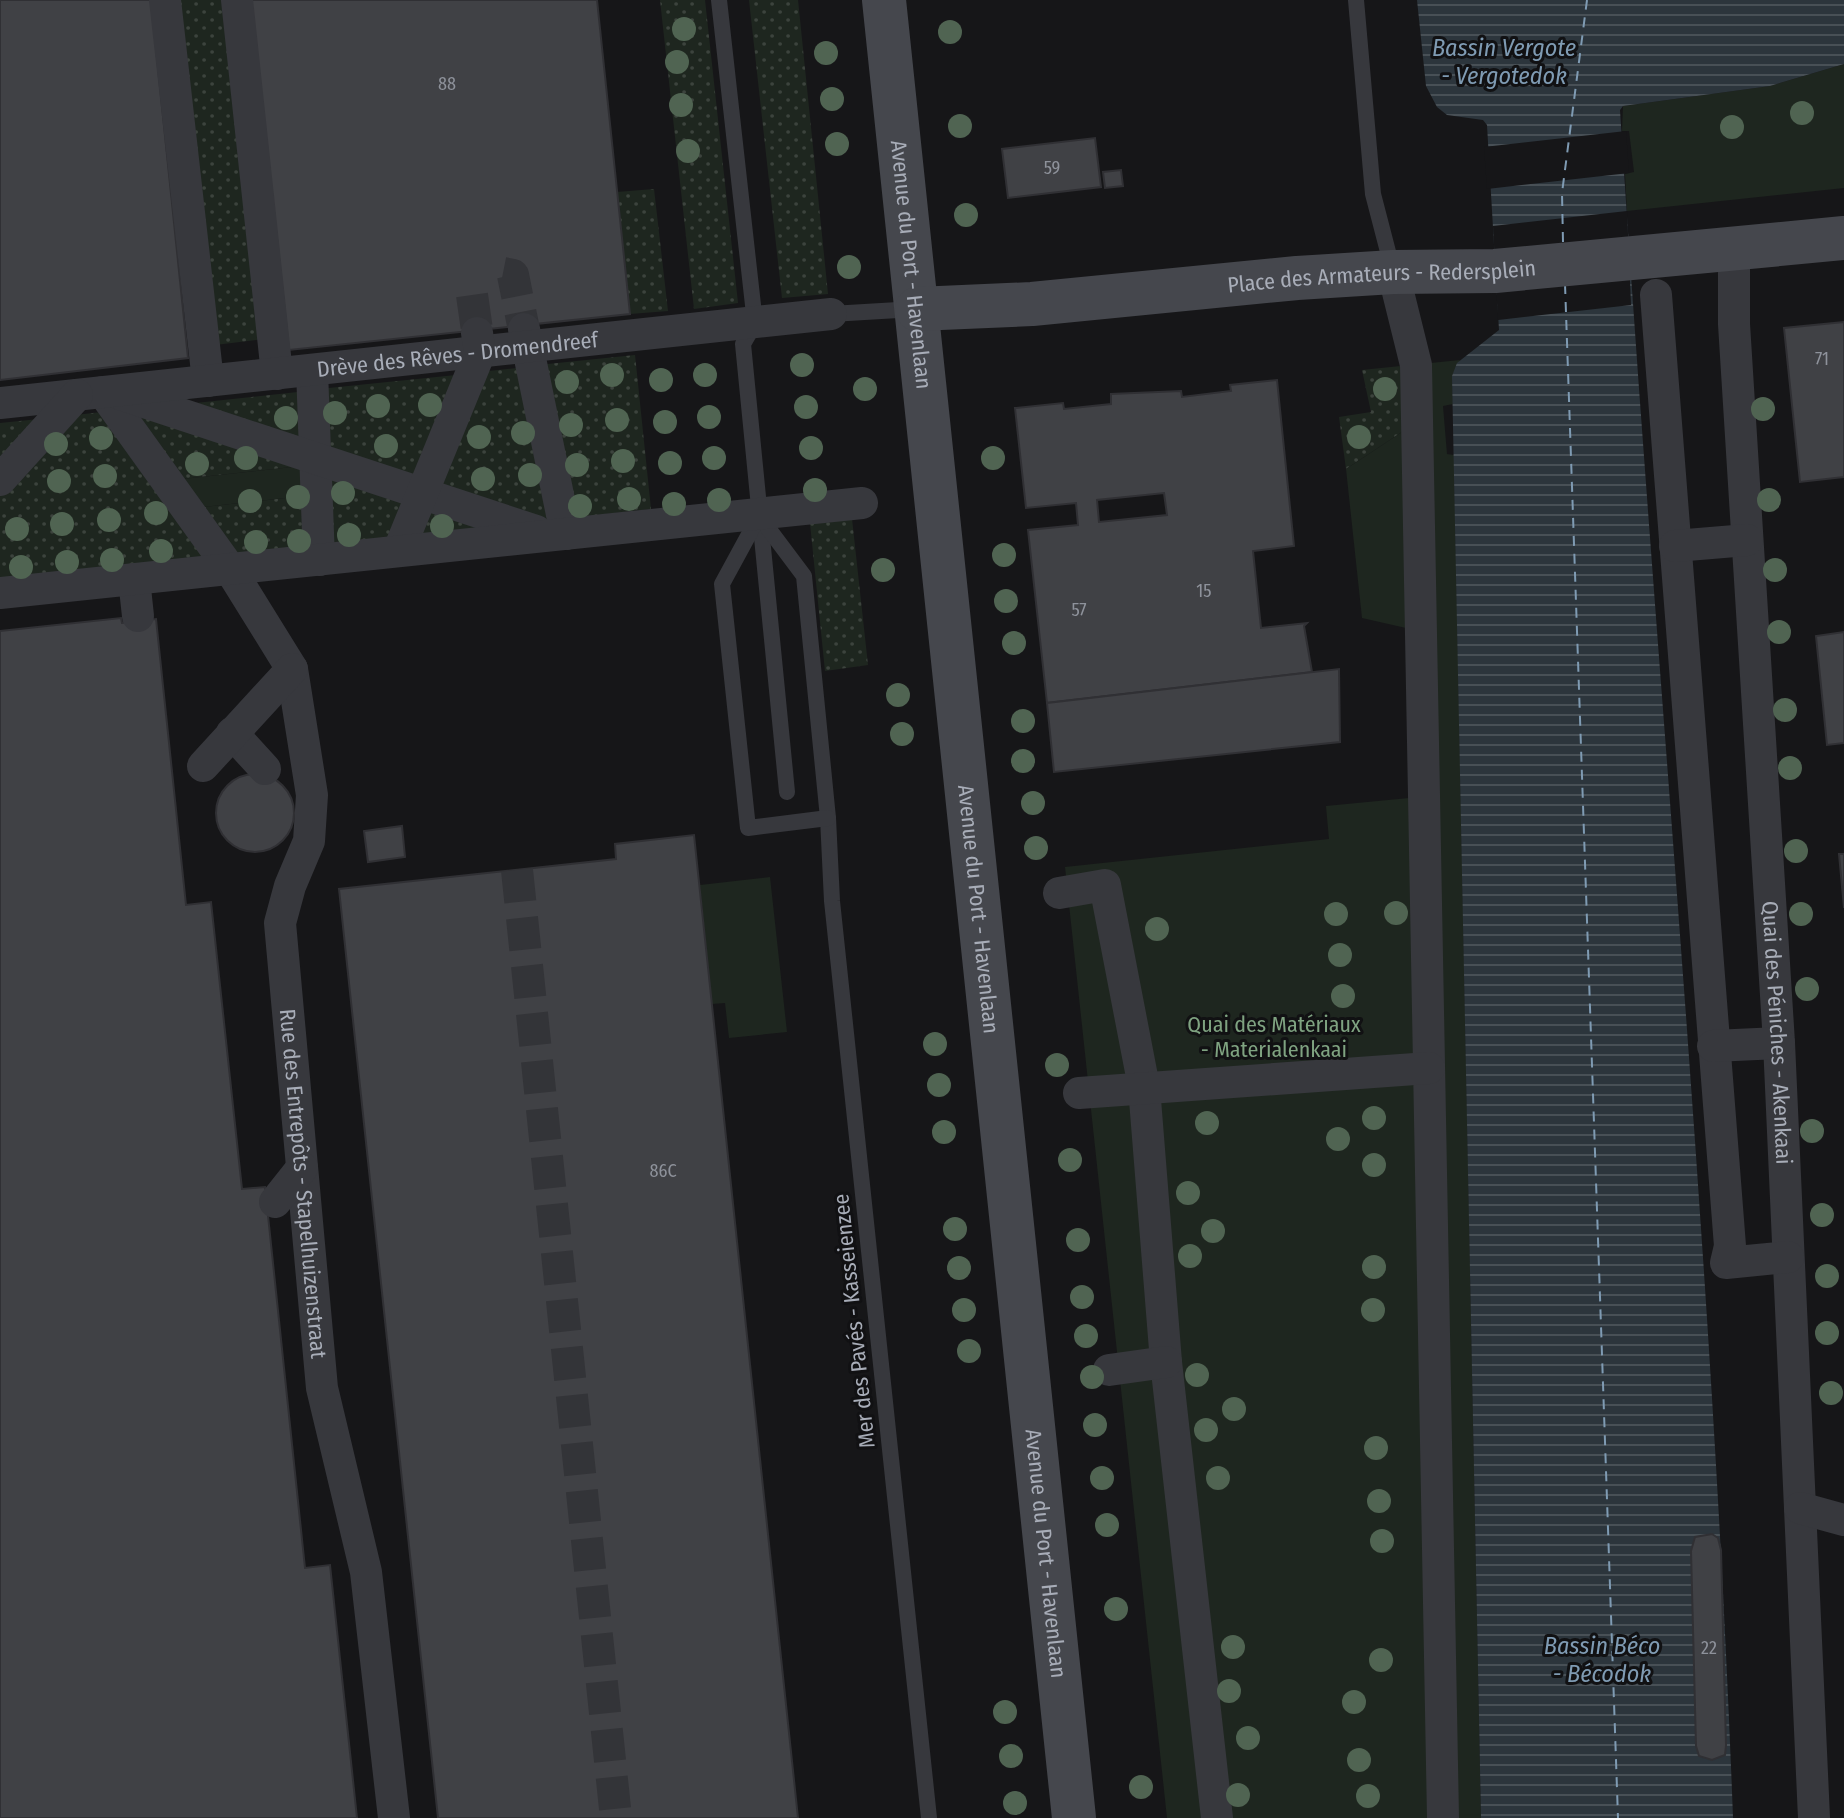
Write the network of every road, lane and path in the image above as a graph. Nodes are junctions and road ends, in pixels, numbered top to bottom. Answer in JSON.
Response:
{"nodes":[{"id":1,"x":165,"y":0,"type":"edge"},
{"id":2,"x":237,"y":0,"type":"edge"},
{"id":3,"x":719,"y":0,"type":"edge"},
{"id":4,"x":884,"y":0,"type":"edge"},
{"id":5,"x":1356,"y":0,"type":"edge"},
{"id":6,"x":1844,"y":238,"type":"edge"},
{"id":7,"x":1734,"y":250,"type":"junction"},
{"id":8,"x":1393,"y":272,"type":"junction"},
{"id":9,"x":1656,"y":295,"type":"dead end"},
{"id":10,"x":917,"y":309,"type":"junction"},
{"id":11,"x":831,"y":314,"type":"joint"},
{"id":12,"x":755,"y":323,"type":"junction"},
{"id":13,"x":526,"y":336,"type":"junction"},
{"id":14,"x":478,"y":341,"type":"junction"},
{"id":15,"x":312,"y":370,"type":"junction"},
{"id":16,"x":277,"y":374,"type":"junction"},
{"id":17,"x":208,"y":381,"type":"junction"},
{"id":18,"x":97,"y":392,"type":"junction"},
{"id":19,"x":0,"y":403,"type":"edge"},
{"id":20,"x":316,"y":459,"type":"junction"},
{"id":21,"x":0,"y":480,"type":"edge"},
{"id":22,"x":422,"y":494,"type":"junction"},
{"id":23,"x":862,"y":503,"type":"dead end"},
{"id":24,"x":759,"y":516,"type":"junction"},
{"id":25,"x":556,"y":534,"type":"junction"},
{"id":26,"x":1747,"y":540,"type":"junction"},
{"id":27,"x":1675,"y":546,"type":"junction"},
{"id":28,"x":399,"y":550,"type":"junction"},
{"id":29,"x":319,"y":560,"type":"junction"},
{"id":30,"x":230,"y":569,"type":"junction"},
{"id":31,"x":134,"y":579,"type":"junction"},
{"id":32,"x":0,"y":593,"type":"edge"},
{"id":33,"x":138,"y":616,"type":"dead end"},
{"id":34,"x":292,"y":669,"type":"junction"},
{"id":35,"x":203,"y":766,"type":"dead end"},
{"id":36,"x":787,"y":792,"type":"dead end"},
{"id":37,"x":828,"y":818,"type":"junction"},
{"id":38,"x":1059,"y":893,"type":"dead end"},
{"id":39,"x":1779,"y":1043,"type":"junction"},
{"id":40,"x":1713,"y":1046,"type":"junction"},
{"id":41,"x":1429,"y":1068,"type":"junction"},
{"id":42,"x":1144,"y":1087,"type":"junction"},
{"id":43,"x":1079,"y":1093,"type":"dead end"},
{"id":44,"x":302,"y":1168,"type":"junction"},
{"id":45,"x":275,"y":1202,"type":"dead end"},
{"id":46,"x":1788,"y":1257,"type":"junction"},
{"id":47,"x":1166,"y":1362,"type":"junction"},
{"id":48,"x":1109,"y":1370,"type":"dead end"},
{"id":49,"x":1800,"y":1508,"type":"junction"},
{"id":50,"x":1844,"y":1520,"type":"edge"},
{"id":51,"x":394,"y":1818,"type":"edge"},
{"id":52,"x":929,"y":1818,"type":"edge"},
{"id":53,"x":1074,"y":1818,"type":"edge"},
{"id":54,"x":1217,"y":1818,"type":"edge"},
{"id":55,"x":1443,"y":1818,"type":"edge"},
{"id":56,"x":1814,"y":1818,"type":"edge"}],
"edges":[{"from":1,"to":17,"type":"street"},
{"from":2,"to":16,"type":"street"},
{"from":3,"to":12,"type":"lane"},
{"from":4,"to":10,"type":"street","name":"Avenue du Port - Havenlaan"},
{"from":5,"to":8,"type":"lane"},
{"from":6,"to":7,"type":"street","name":"Place des Armateurs - Redersplein"},
{"from":7,"to":8,"type":"street","name":"Place des Armateurs - Redersplein"},
{"from":7,"to":26,"type":"street","name":"Quai des Péniches - Akenkaai"},
{"from":8,"to":10,"type":"street","name":"Place des Armateurs - Redersplein"},
{"from":8,"to":41,"type":"street"},
{"from":9,"to":27,"type":"street"},
{"from":10,"to":11,"type":"lane","name":"Drève des Rêves - Dromendreef"},
{"from":10,"to":53,"type":"street","name":"Avenue du Port - Havenlaan"},
{"from":11,"to":12,"type":"street","name":"Drève des Rêves - Dromendreef"},
{"from":12,"to":13,"type":"street","name":"Drève des Rêves - Dromendreef"},
{"from":12,"to":24,"type":"lane"},
{"from":13,"to":14,"type":"street","name":"Drève des Rêves - Dromendreef"},
{"from":13,"to":25,"type":"street"},
{"from":14,"to":15,"type":"street","name":"Drève des Rêves - Dromendreef"},
{"from":14,"to":22,"type":"street"},
{"from":15,"to":16,"type":"street","name":"Drève des Rêves - Dromendreef"},
{"from":15,"to":20,"type":"street"},
{"from":16,"to":17,"type":"street","name":"Drève des Rêves - Dromendreef"},
{"from":17,"to":18,"type":"street","name":"Drève des Rêves - Dromendreef"},
{"from":18,"to":19,"type":"street","name":"Drève des Rêves - Dromendreef"},
{"from":18,"to":20,"type":"street"},
{"from":18,"to":21,"type":"street"},
{"from":18,"to":30,"type":"street","name":"Rue des Entrepôts - Stapelhuizenstraat"},
{"from":20,"to":22,"type":"street"},
{"from":20,"to":29,"type":"street"},
{"from":22,"to":25,"type":"street"},
{"from":22,"to":28,"type":"street"},
{"from":23,"to":24,"type":"street"},
{"from":24,"to":25,"type":"street"},
{"from":24,"to":36,"type":"lane"},
{"from":24,"to":37,"type":"lane","name":"Mer des Pavés - Kasseienzee"},
{"from":24,"to":37,"type":"lane"},
{"from":25,"to":28,"type":"street"},
{"from":26,"to":27,"type":"street"},
{"from":26,"to":39,"type":"street","name":"Quai des Péniches - Akenkaai"},
{"from":27,"to":40,"type":"street"},
{"from":28,"to":29,"type":"street"},
{"from":29,"to":30,"type":"street"},
{"from":30,"to":31,"type":"street"},
{"from":30,"to":34,"type":"street","name":"Rue des Entrepôts - Stapelhuizenstraat"},
{"from":31,"to":32,"type":"street"},
{"from":31,"to":33,"type":"street"},
{"from":34,"to":35,"type":"street"},
{"from":34,"to":44,"type":"street","name":"Rue des Entrepôts - Stapelhuizenstraat"},
{"from":37,"to":52,"type":"lane","name":"Mer des Pavés - Kasseienzee"},
{"from":38,"to":42,"type":"street"},
{"from":39,"to":40,"type":"street"},
{"from":39,"to":46,"type":"street","name":"Quai des Péniches - Akenkaai"},
{"from":40,"to":46,"type":"street"},
{"from":41,"to":42,"type":"street"},
{"from":41,"to":55,"type":"street"},
{"from":42,"to":43,"type":"street"},
{"from":42,"to":47,"type":"street"},
{"from":44,"to":45,"type":"street"},
{"from":44,"to":51,"type":"street","name":"Rue des Entrepôts - Stapelhuizenstraat"},
{"from":46,"to":49,"type":"street","name":"Quai des Péniches - Akenkaai"},
{"from":47,"to":48,"type":"street"},
{"from":47,"to":54,"type":"street"},
{"from":49,"to":50,"type":"street"},
{"from":49,"to":56,"type":"street","name":"Quai des Péniches - Akenkaai"}]}
